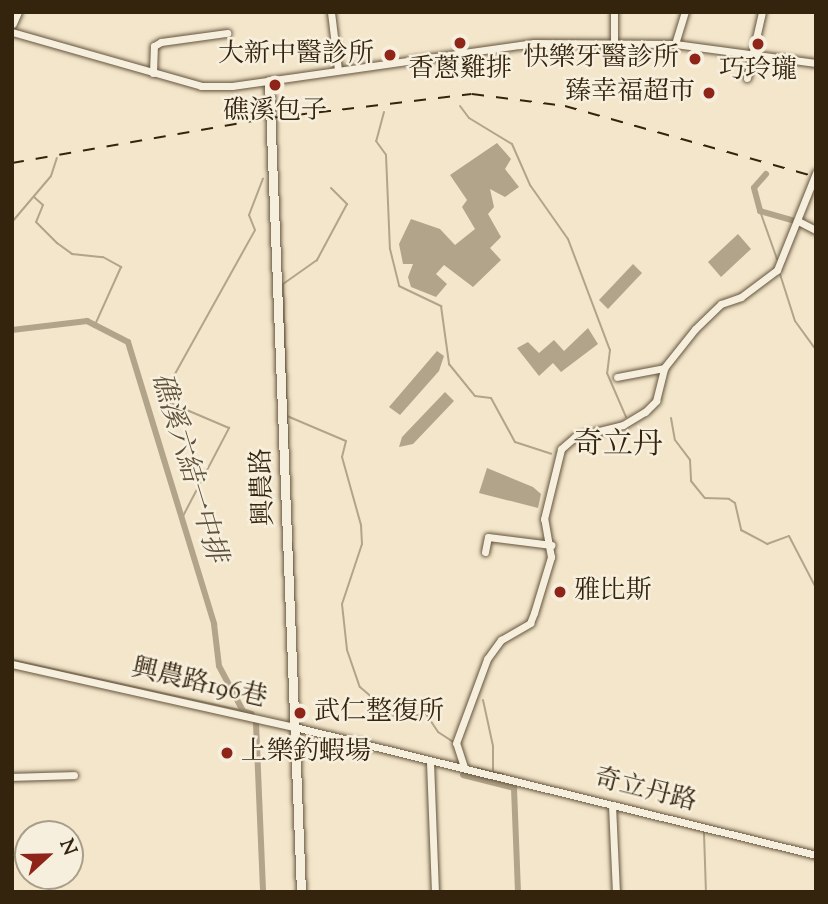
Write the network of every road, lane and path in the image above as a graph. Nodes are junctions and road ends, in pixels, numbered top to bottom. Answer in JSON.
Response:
{"nodes":[{"id":1,"x":17,"y":12,"type":"edge"},
{"id":2,"x":331,"y":12,"type":"edge"},
{"id":3,"x":614,"y":12,"type":"edge"},
{"id":4,"x":685,"y":12,"type":"edge"},
{"id":5,"x":762,"y":12,"type":"edge"},
{"id":6,"x":12,"y":23,"type":"edge"},
{"id":7,"x":12,"y":32,"type":"edge"},
{"id":8,"x":227,"y":33,"type":"dead end"},
{"id":9,"x":614,"y":43,"type":"junction"},
{"id":10,"x":675,"y":44,"type":"junction"},
{"id":11,"x":750,"y":52,"type":"junction"},
{"id":12,"x":816,"y":63,"type":"edge"},
{"id":13,"x":338,"y":70,"type":"junction"},
{"id":14,"x":153,"y":73,"type":"junction"},
{"id":15,"x":747,"y":78,"type":"dead end"},
{"id":16,"x":269,"y":80,"type":"junction"},
{"id":17,"x":816,"y":173,"type":"edge"},
{"id":18,"x":800,"y":222,"type":"junction"},
{"id":19,"x":816,"y":229,"type":"edge"},
{"id":20,"x":664,"y":369,"type":"junction"},
{"id":21,"x":617,"y":377,"type":"dead end"},
{"id":22,"x":551,"y":545,"type":"junction"},
{"id":23,"x":485,"y":552,"type":"dead end"},
{"id":24,"x":12,"y":664,"type":"edge"},
{"id":25,"x":295,"y":727,"type":"junction"},
{"id":26,"x":430,"y":762,"type":"junction"},
{"id":27,"x":464,"y":767,"type":"junction"},
{"id":28,"x":74,"y":775,"type":"dead end"},
{"id":29,"x":12,"y":777,"type":"edge"},
{"id":30,"x":612,"y":805,"type":"junction"},
{"id":31,"x":816,"y":855,"type":"edge"},
{"id":32,"x":301,"y":892,"type":"edge"},
{"id":33,"x":435,"y":892,"type":"edge"},
{"id":34,"x":616,"y":892,"type":"edge"}],
"edges":[{"from":1,"to":6,"type":"street"},
{"from":2,"to":13,"type":"street"},
{"from":3,"to":9,"type":"street"},
{"from":4,"to":10,"type":"street"},
{"from":5,"to":11,"type":"street"},
{"from":7,"to":14,"type":"street"},
{"from":8,"to":14,"type":"street"},
{"from":9,"to":10,"type":"street"},
{"from":9,"to":13,"type":"street"},
{"from":10,"to":11,"type":"street"},
{"from":11,"to":12,"type":"street"},
{"from":11,"to":15,"type":"street"},
{"from":13,"to":16,"type":"street"},
{"from":14,"to":16,"type":"street"},
{"from":16,"to":25,"type":"street","name":"興農路"},
{"from":17,"to":18,"type":"street"},
{"from":18,"to":19,"type":"street"},
{"from":18,"to":20,"type":"street"},
{"from":20,"to":21,"type":"street"},
{"from":20,"to":22,"type":"street"},
{"from":22,"to":23,"type":"street"},
{"from":22,"to":27,"type":"street"},
{"from":24,"to":25,"type":"street","name":"興農路196巷"},
{"from":25,"to":26,"type":"street","name":"奇立丹路"},
{"from":25,"to":32,"type":"street","name":"興農路"},
{"from":26,"to":27,"type":"street","name":"奇立丹路"},
{"from":26,"to":33,"type":"street"},
{"from":27,"to":30,"type":"street","name":"奇立丹路"},
{"from":28,"to":29,"type":"street"},
{"from":30,"to":31,"type":"street","name":"奇立丹路"},
{"from":30,"to":34,"type":"street"}]}
